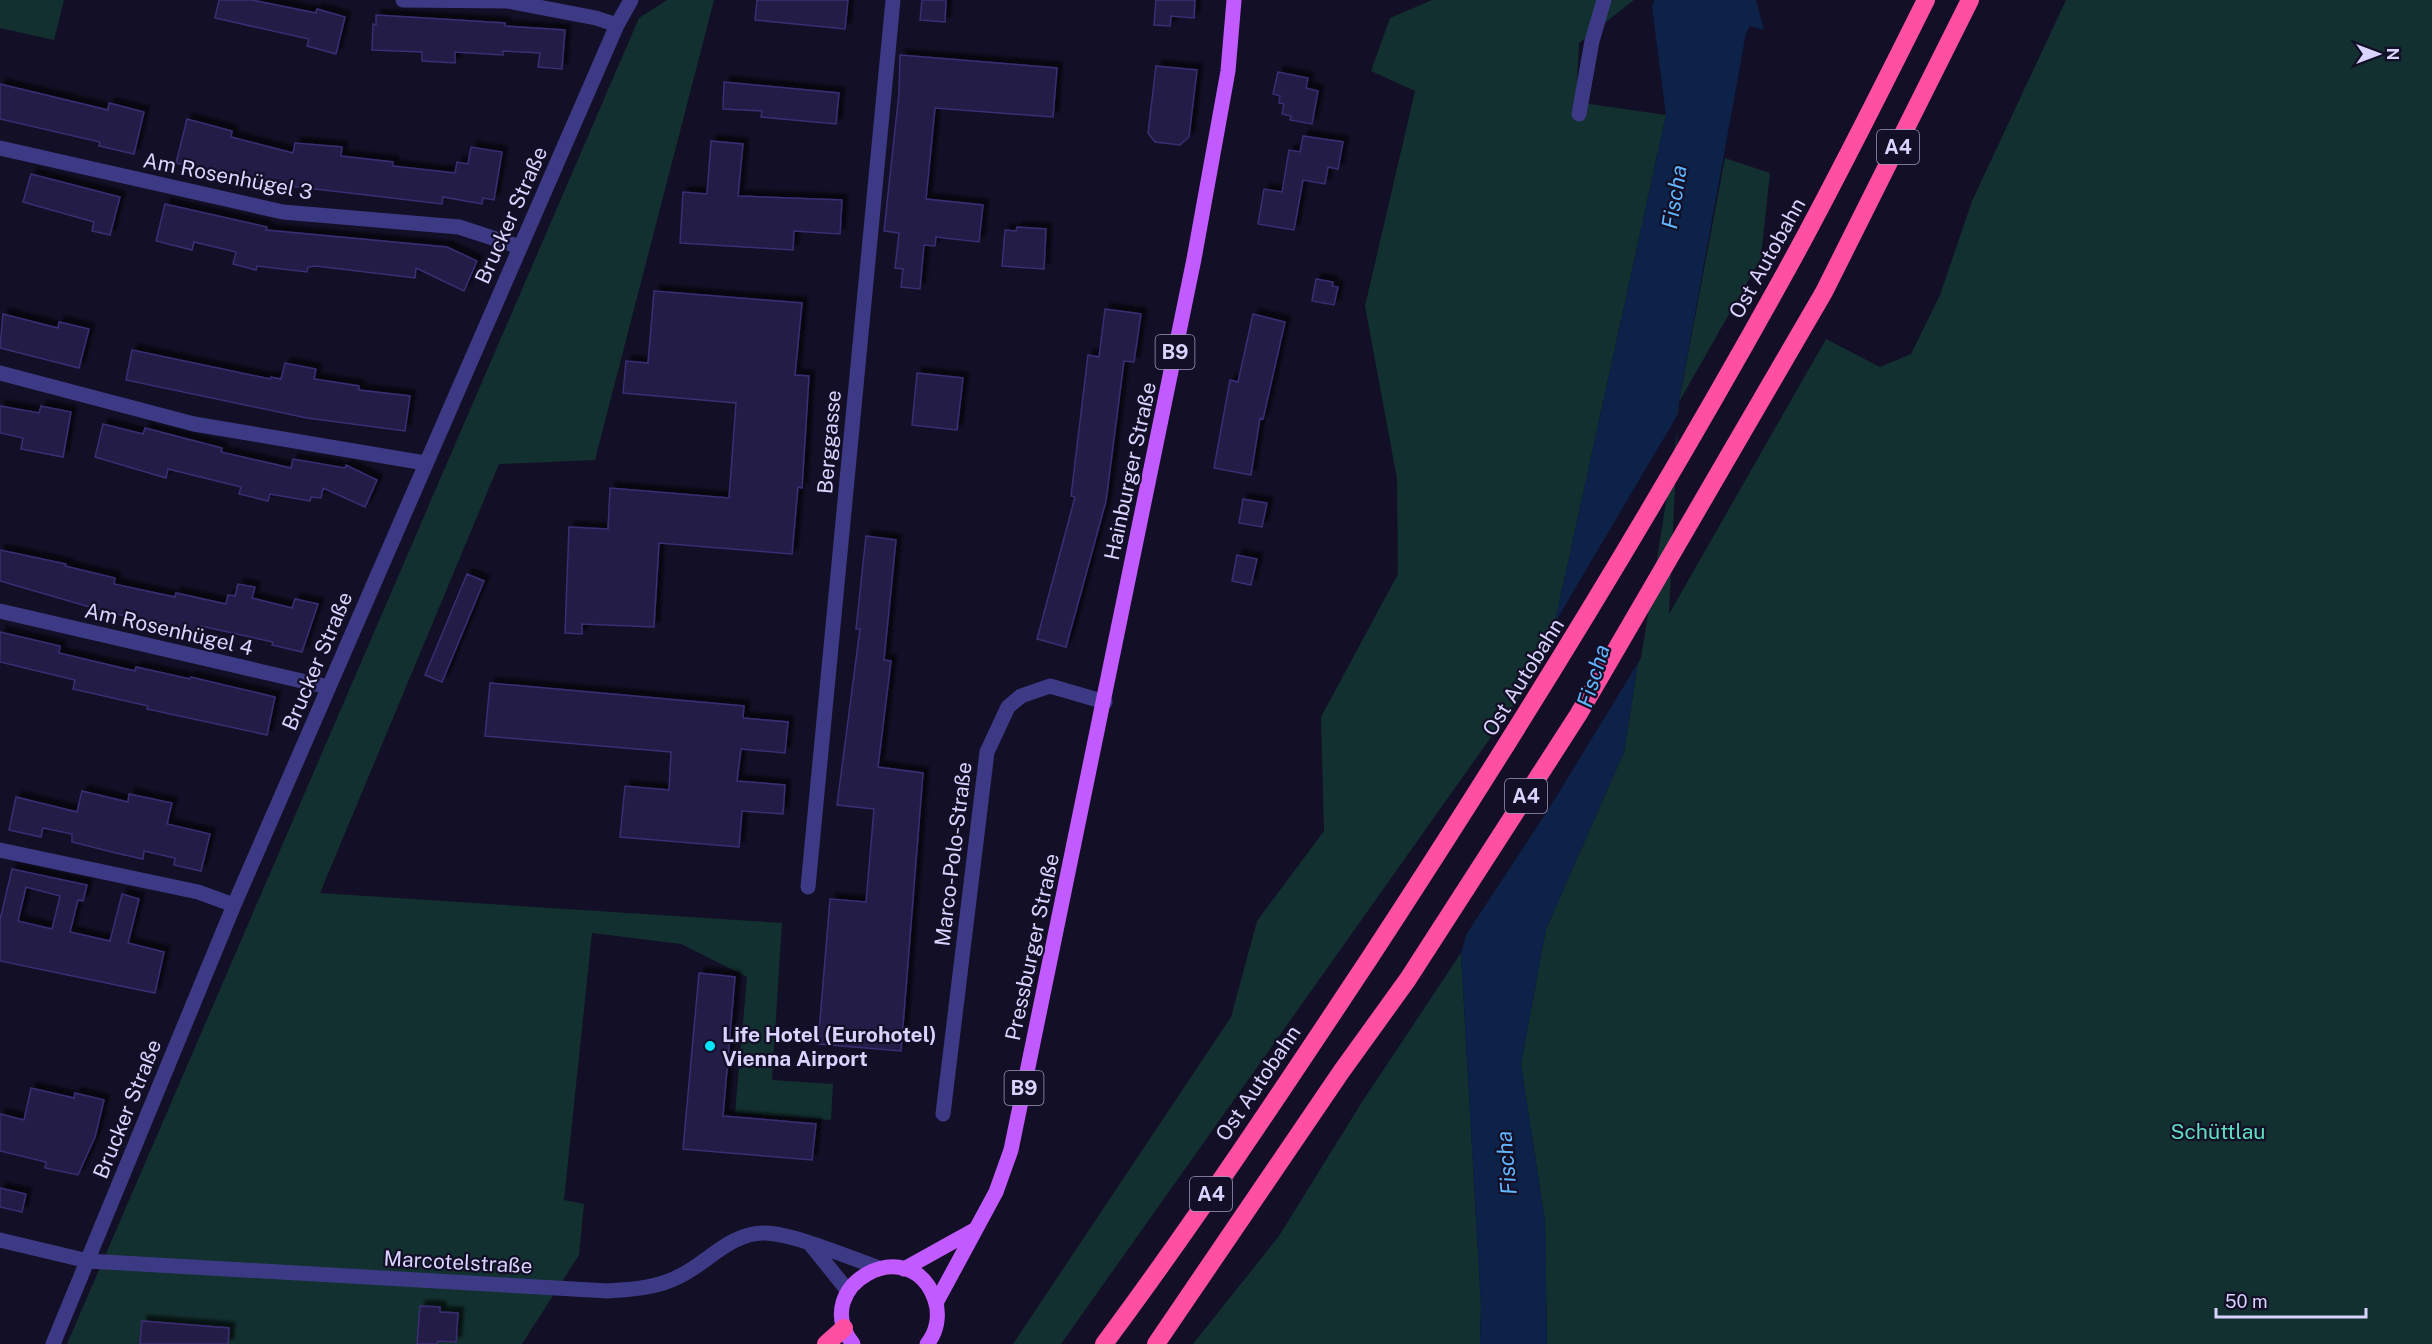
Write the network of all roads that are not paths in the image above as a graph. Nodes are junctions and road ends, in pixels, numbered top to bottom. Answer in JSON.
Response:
{"nodes":[{"id":1,"x":403,"y":0,"type":"edge"},
{"id":2,"x":631,"y":0,"type":"edge"},
{"id":3,"x":893,"y":0,"type":"edge"},
{"id":4,"x":1234,"y":0,"type":"edge"},
{"id":5,"x":1604,"y":0,"type":"edge"},
{"id":6,"x":1926,"y":0,"type":"edge"},
{"id":7,"x":1970,"y":0,"type":"edge"},
{"id":8,"x":617,"y":25,"type":"junction"},
{"id":9,"x":1578,"y":114,"type":"dead end"},
{"id":10,"x":0,"y":148,"type":"edge"},
{"id":11,"x":520,"y":247,"type":"junction"},
{"id":12,"x":0,"y":373,"type":"edge"},
{"id":13,"x":425,"y":463,"type":"junction"},
{"id":14,"x":0,"y":611,"type":"edge"},
{"id":15,"x":328,"y":687,"type":"junction"},
{"id":16,"x":1105,"y":702,"type":"junction"},
{"id":17,"x":0,"y":850,"type":"edge"},
{"id":18,"x":808,"y":887,"type":"dead end"},
{"id":19,"x":234,"y":905,"type":"junction"},
{"id":20,"x":943,"y":1114,"type":"dead end"},
{"id":21,"x":976,"y":1229,"type":"junction"},
{"id":22,"x":0,"y":1240,"type":"edge"},
{"id":23,"x":811,"y":1245,"type":"junction"},
{"id":24,"x":88,"y":1261,"type":"junction"},
{"id":25,"x":879,"y":1268,"type":"junction"},
{"id":26,"x":904,"y":1269,"type":"junction"},
{"id":27,"x":848,"y":1291,"type":"junction"},
{"id":28,"x":936,"y":1303,"type":"junction"},
{"id":29,"x":844,"y":1328,"type":"junction"},
{"id":30,"x":929,"y":1343,"type":"edge"},
{"id":31,"x":53,"y":1344,"type":"edge"},
{"id":32,"x":825,"y":1344,"type":"edge"},
{"id":33,"x":853,"y":1344,"type":"edge"},
{"id":34,"x":1104,"y":1344,"type":"edge"},
{"id":35,"x":1156,"y":1344,"type":"edge"}],
"edges":[{"from":1,"to":8,"type":"street"},
{"from":2,"to":8,"type":"street","name":"Brucker Straße"},
{"from":3,"to":18,"type":"street","name":"Berggasse"},
{"from":4,"to":16,"type":"main road","name":"Hainburger Straße","number":"B9"},
{"from":5,"to":9,"type":"street"},
{"from":6,"to":34,"type":"highway","name":"Ost Autobahn","number":"A4"},
{"from":7,"to":35,"type":"highway","number":"A4"},
{"from":8,"to":11,"type":"street","name":"Brucker Straße"},
{"from":10,"to":11,"type":"street","name":"Am Rosenhügel 3"},
{"from":11,"to":13,"type":"street","name":"Brucker Straße"},
{"from":12,"to":13,"type":"street"},
{"from":13,"to":15,"type":"street","name":"Brucker Straße"},
{"from":14,"to":15,"type":"street","name":"Am Rosenhügel 4"},
{"from":15,"to":19,"type":"street","name":"Brucker Straße"},
{"from":16,"to":20,"type":"street","name":"Marco-Polo-Straße"},
{"from":16,"to":21,"type":"main road","name":"Pressburger Straße","number":"B9"},
{"from":17,"to":19,"type":"street"},
{"from":19,"to":24,"type":"street","name":"Brucker Straße"},
{"from":21,"to":26,"type":"main road"},
{"from":21,"to":28,"type":"main road","name":"Pressburger Straße","number":"B9"},
{"from":22,"to":24,"type":"street","name":"Marcotelstraße"},
{"from":23,"to":24,"type":"street","name":"Marcotelstraße"},
{"from":23,"to":25,"type":"street","name":"Marcotelstraße"},
{"from":23,"to":27,"type":"street"},
{"from":24,"to":31,"type":"street","name":"Brucker Straße"},
{"from":25,"to":26,"type":"main road"},
{"from":25,"to":27,"type":"main road"},
{"from":26,"to":28,"type":"main road"},
{"from":27,"to":29,"type":"main road"},
{"from":28,"to":30,"type":"main road","number":"B9"},
{"from":29,"to":32,"type":"highway"},
{"from":29,"to":33,"type":"main road"}]}
